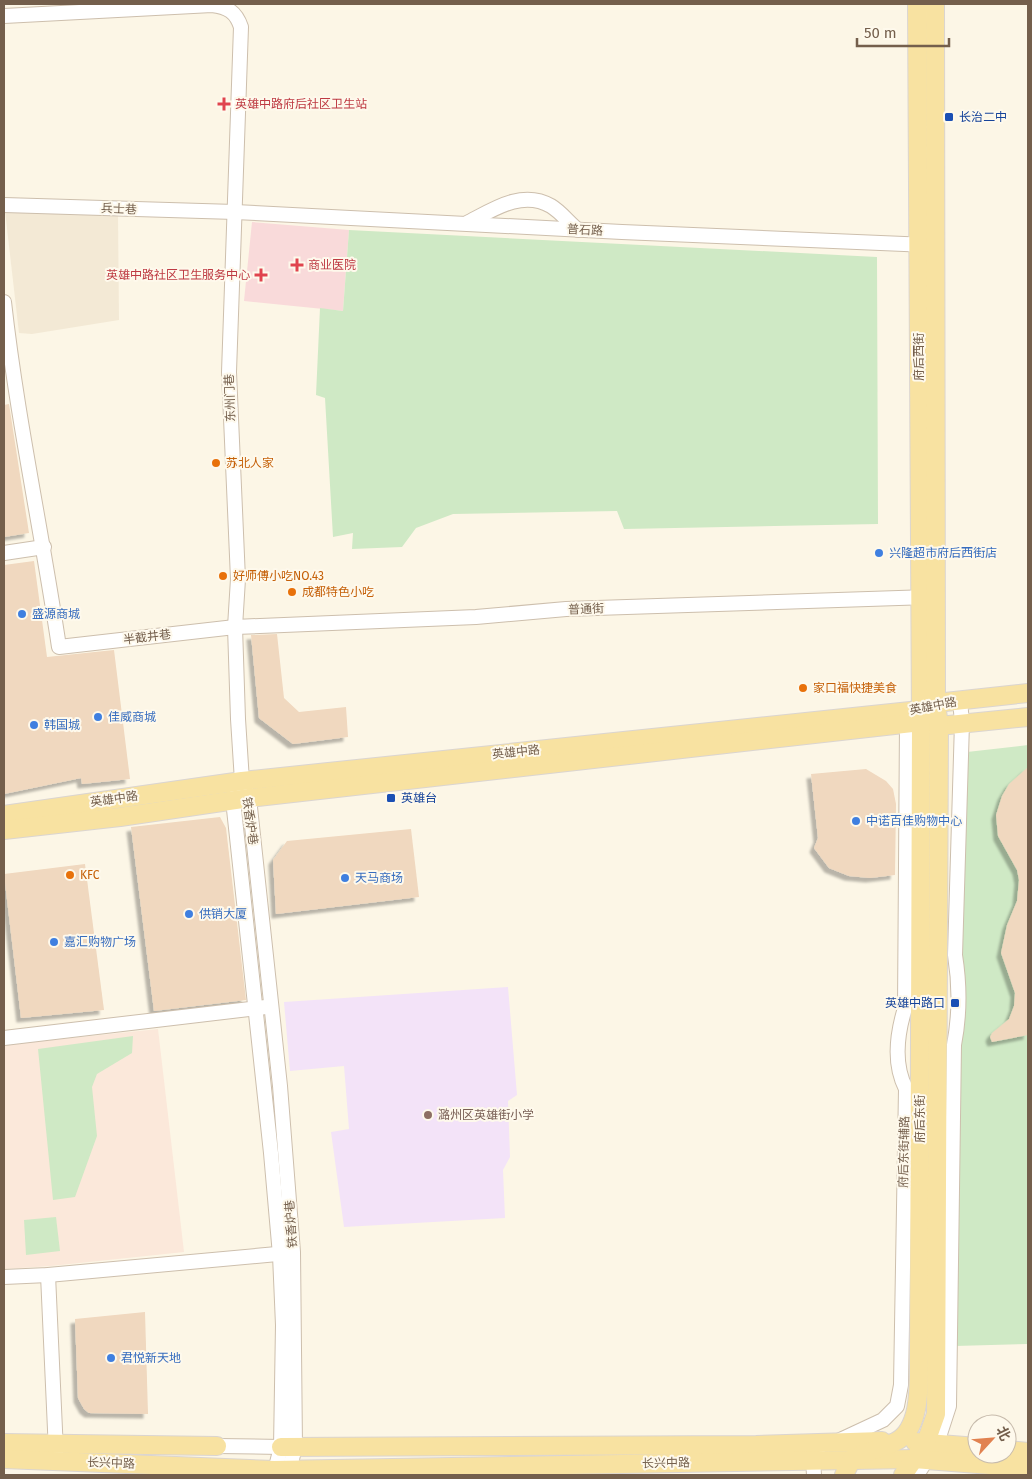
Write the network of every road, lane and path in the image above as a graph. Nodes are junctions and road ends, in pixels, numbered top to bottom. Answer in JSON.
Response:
{"nodes":[{"id":1,"x":917,"y":4,"type":"edge"},
{"id":2,"x":935,"y":4,"type":"edge"},
{"id":3,"x":4,"y":16,"type":"edge"},
{"id":4,"x":4,"y":205,"type":"edge"},
{"id":5,"x":235,"y":212,"type":"junction"},
{"id":6,"x":465,"y":224,"type":"junction"},
{"id":7,"x":578,"y":230,"type":"junction"},
{"id":8,"x":936,"y":244,"type":"junction"},
{"id":9,"x":918,"y":245,"type":"junction"},
{"id":10,"x":4,"y":302,"type":"edge"},
{"id":11,"x":7,"y":364,"type":"edge"},
{"id":12,"x":44,"y":547,"type":"junction"},
{"id":13,"x":4,"y":553,"type":"edge"},
{"id":14,"x":938,"y":596,"type":"junction"},
{"id":15,"x":920,"y":598,"type":"junction"},
{"id":16,"x":235,"y":627,"type":"junction"},
{"id":17,"x":1028,"y":693,"type":"edge"},
{"id":18,"x":960,"y":700,"type":"junction"},
{"id":19,"x":936,"y":703,"type":"junction"},
{"id":20,"x":1028,"y":717,"type":"edge"},
{"id":21,"x":916,"y":719,"type":"junction"},
{"id":22,"x":962,"y":723,"type":"junction"},
{"id":23,"x":939,"y":726,"type":"junction"},
{"id":24,"x":242,"y":781,"type":"junction"},
{"id":25,"x":241,"y":799,"type":"junction"},
{"id":26,"x":4,"y":815,"type":"edge"},
{"id":27,"x":4,"y":830,"type":"edge"},
{"id":28,"x":256,"y":1006,"type":"junction"},
{"id":29,"x":271,"y":1007,"type":"junction"},
{"id":30,"x":4,"y":1038,"type":"edge"},
{"id":31,"x":286,"y":1254,"type":"junction"},
{"id":32,"x":48,"y":1275,"type":"junction"},
{"id":33,"x":4,"y":1277,"type":"edge"},
{"id":34,"x":897,"y":1441,"type":"junction"},
{"id":35,"x":932,"y":1442,"type":"junction"},
{"id":36,"x":4,"y":1443,"type":"edge"},
{"id":37,"x":834,"y":1443,"type":"junction"},
{"id":38,"x":217,"y":1446,"type":"joint"},
{"id":39,"x":967,"y":1446,"type":"edge"},
{"id":40,"x":288,"y":1447,"type":"junction"},
{"id":41,"x":56,"y":1453,"type":"junction"},
{"id":42,"x":4,"y":1460,"type":"edge"},
{"id":43,"x":920,"y":1465,"type":"edge"},
{"id":44,"x":852,"y":1467,"type":"edge"},
{"id":45,"x":813,"y":1468,"type":"edge"},
{"id":46,"x":1028,"y":1468,"type":"edge"},
{"id":47,"x":281,"y":1473,"type":"edge"},
{"id":48,"x":844,"y":1475,"type":"edge"},
{"id":49,"x":903,"y":1475,"type":"edge"}],
"edges":[{"from":1,"to":9,"type":"main road","name":"府后西街"},
{"from":2,"to":8,"type":"main road","name":"府后西街"},
{"from":3,"to":5,"type":"street","name":"东州门巷"},
{"from":4,"to":5,"type":"street","name":"兵士巷"},
{"from":5,"to":6,"type":"street","name":"普石路"},
{"from":5,"to":16,"type":"street","name":"东州门巷"},
{"from":6,"to":7,"type":"street","name":"普石路"},
{"from":6,"to":7,"type":"street"},
{"from":7,"to":9,"type":"street","name":"普石路"},
{"from":8,"to":9,"type":"street","name":"普石路"},
{"from":8,"to":14,"type":"main road","name":"府后西街"},
{"from":9,"to":15,"type":"main road","name":"府后西街"},
{"from":10,"to":11,"type":"street"},
{"from":11,"to":12,"type":"street"},
{"from":12,"to":13,"type":"street"},
{"from":12,"to":16,"type":"street","name":"半截井巷"},
{"from":14,"to":15,"type":"street","name":"普通街"},
{"from":14,"to":19,"type":"main road","name":"府后西街"},
{"from":15,"to":16,"type":"street","name":"普通街"},
{"from":15,"to":21,"type":"main road","name":"府后西街"},
{"from":16,"to":24,"type":"street","name":"东州门巷"},
{"from":17,"to":18,"type":"main road","name":"英雄中路"},
{"from":18,"to":19,"type":"main road","name":"英雄中路"},
{"from":18,"to":22,"type":"street"},
{"from":19,"to":21,"type":"main road","name":"英雄中路"},
{"from":19,"to":23,"type":"main road","name":"府后东街"},
{"from":20,"to":22,"type":"main road","name":"英雄中路"},
{"from":21,"to":23,"type":"main road","name":"英雄中路"},
{"from":21,"to":24,"type":"main road","name":"英雄中路"},
{"from":21,"to":25,"type":"main road","name":"英雄中路"},
{"from":21,"to":34,"type":"main road","name":"府后东街"},
{"from":21,"to":37,"type":"street","name":"府后东街辅路"},
{"from":22,"to":23,"type":"main road","name":"英雄中路"},
{"from":22,"to":35,"type":"street"},
{"from":23,"to":35,"type":"main road","name":"府后东街"},
{"from":24,"to":25,"type":"street","name":"铁香炉巷"},
{"from":24,"to":26,"type":"main road","name":"英雄中路"},
{"from":25,"to":27,"type":"main road","name":"英雄中路"},
{"from":25,"to":28,"type":"street","name":"铁香炉巷"},
{"from":25,"to":29,"type":"street","name":"铁香炉巷"},
{"from":28,"to":29,"type":"street"},
{"from":28,"to":30,"type":"street"},
{"from":28,"to":31,"type":"street","name":"铁香炉巷"},
{"from":29,"to":31,"type":"street","name":"铁香炉巷"},
{"from":31,"to":32,"type":"street"},
{"from":31,"to":40,"type":"street","name":"铁香炉巷"},
{"from":32,"to":33,"type":"street"},
{"from":32,"to":41,"type":"street"},
{"from":34,"to":35,"type":"main road","name":"长兴中路"},
{"from":34,"to":37,"type":"main road","name":"长兴中路"},
{"from":34,"to":44,"type":"main road","name":"府后东街"},
{"from":35,"to":39,"type":"main road","name":"长兴中路"},
{"from":35,"to":43,"type":"main road","name":"府后东街"},
{"from":36,"to":41,"type":"main road","name":"长兴中路"},
{"from":37,"to":40,"type":"main road","name":"长兴中路"},
{"from":37,"to":45,"type":"street","name":"府后东街辅路"},
{"from":38,"to":40,"type":"street","name":"长兴中路"},
{"from":38,"to":41,"type":"main road","name":"长兴中路"},
{"from":40,"to":47,"type":"street","name":"铁香炉巷"},
{"from":41,"to":42,"type":"main road","name":"长兴中路"},
{"from":41,"to":47,"type":"main road","name":"长兴中路"},
{"from":43,"to":44,"type":"main road","name":"长兴中路"},
{"from":43,"to":46,"type":"main road","name":"长兴中路"},
{"from":43,"to":49,"type":"main road","name":"府后东街"},
{"from":44,"to":45,"type":"main road","name":"长兴中路"},
{"from":44,"to":48,"type":"main road"},
{"from":45,"to":47,"type":"main road","name":"长兴中路"}]}
